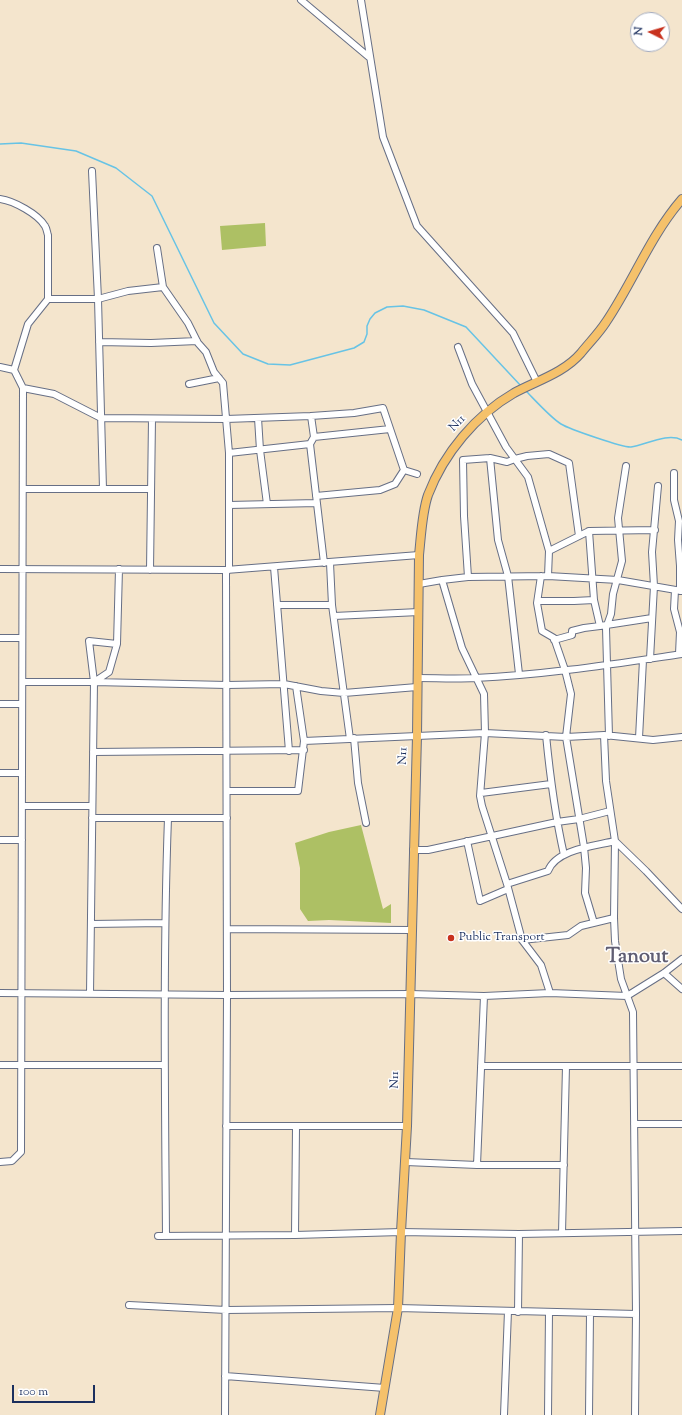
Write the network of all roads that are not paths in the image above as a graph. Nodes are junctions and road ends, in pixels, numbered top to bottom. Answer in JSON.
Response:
{"nodes":[{"id":1,"x":301,"y":0,"type":"edge"},
{"id":2,"x":361,"y":0,"type":"edge"},
{"id":3,"x":370,"y":58,"type":"junction"},
{"id":4,"x":92,"y":171,"type":"dead end"},
{"id":5,"x":0,"y":199,"type":"edge"},
{"id":6,"x":682,"y":199,"type":"edge"},
{"id":7,"x":157,"y":248,"type":"dead end"},
{"id":8,"x":163,"y":287,"type":"junction"},
{"id":9,"x":48,"y":299,"type":"junction"},
{"id":10,"x":98,"y":299,"type":"junction"},
{"id":11,"x":197,"y":341,"type":"junction"},
{"id":12,"x":99,"y":342,"type":"junction"},
{"id":13,"x":458,"y":347,"type":"dead end"},
{"id":14,"x":0,"y":367,"type":"edge"},
{"id":15,"x":14,"y":370,"type":"junction"},
{"id":16,"x":219,"y":378,"type":"junction"},
{"id":17,"x":537,"y":382,"type":"junction"},
{"id":18,"x":189,"y":384,"type":"dead end"},
{"id":19,"x":23,"y":388,"type":"junction"},
{"id":20,"x":487,"y":412,"type":"junction"},
{"id":21,"x":311,"y":416,"type":"junction"},
{"id":22,"x":101,"y":418,"type":"junction"},
{"id":23,"x":152,"y":418,"type":"junction"},
{"id":24,"x":258,"y":418,"type":"junction"},
{"id":25,"x":226,"y":419,"type":"junction"},
{"id":26,"x":390,"y":429,"type":"junction"},
{"id":27,"x":314,"y":437,"type":"junction"},
{"id":28,"x":310,"y":444,"type":"junction"},
{"id":29,"x":260,"y":450,"type":"junction"},
{"id":30,"x":229,"y":453,"type":"junction"},
{"id":31,"x":490,"y":458,"type":"junction"},
{"id":32,"x":514,"y":458,"type":"junction"},
{"id":33,"x":626,"y":466,"type":"dead end"},
{"id":34,"x":404,"y":470,"type":"junction"},
{"id":35,"x":674,"y":473,"type":"dead end"},
{"id":36,"x":417,"y":474,"type":"dead end"},
{"id":37,"x":658,"y":486,"type":"dead end"},
{"id":38,"x":23,"y":489,"type":"junction"},
{"id":39,"x":103,"y":489,"type":"junction"},
{"id":40,"x":150,"y":489,"type":"junction"},
{"id":41,"x":316,"y":496,"type":"junction"},
{"id":42,"x":317,"y":503,"type":"junction"},
{"id":43,"x":267,"y":504,"type":"junction"},
{"id":44,"x":229,"y":505,"type":"junction"},
{"id":45,"x":655,"y":530,"type":"junction"},
{"id":46,"x":589,"y":531,"type":"junction"},
{"id":47,"x":620,"y":531,"type":"junction"},
{"id":48,"x":579,"y":536,"type":"junction"},
{"id":49,"x":549,"y":551,"type":"junction"},
{"id":50,"x":419,"y":555,"type":"junction"},
{"id":51,"x":327,"y":563,"type":"junction"},
{"id":52,"x":274,"y":566,"type":"junction"},
{"id":53,"x":0,"y":569,"type":"edge"},
{"id":54,"x":22,"y":569,"type":"junction"},
{"id":55,"x":119,"y":570,"type":"junction"},
{"id":56,"x":150,"y":570,"type":"junction"},
{"id":57,"x":228,"y":570,"type":"junction"},
{"id":58,"x":508,"y":576,"type":"junction"},
{"id":59,"x":541,"y":576,"type":"junction"},
{"id":60,"x":548,"y":576,"type":"junction"},
{"id":61,"x":468,"y":577,"type":"junction"},
{"id":62,"x":593,"y":579,"type":"junction"},
{"id":63,"x":442,"y":580,"type":"junction"},
{"id":64,"x":618,"y":580,"type":"junction"},
{"id":65,"x":419,"y":584,"type":"junction"},
{"id":66,"x":654,"y":586,"type":"junction"},
{"id":67,"x":679,"y":591,"type":"edge"},
{"id":68,"x":594,"y":600,"type":"junction"},
{"id":69,"x":538,"y":601,"type":"junction"},
{"id":70,"x":278,"y":605,"type":"junction"},
{"id":71,"x":332,"y":605,"type":"junction"},
{"id":72,"x":419,"y":612,"type":"junction"},
{"id":73,"x":334,"y":616,"type":"junction"},
{"id":74,"x":652,"y":618,"type":"junction"},
{"id":75,"x":607,"y":625,"type":"junction"},
{"id":76,"x":600,"y":626,"type":"junction"},
{"id":77,"x":0,"y":638,"type":"edge"},
{"id":78,"x":22,"y":638,"type":"junction"},
{"id":79,"x":554,"y":640,"type":"junction"},
{"id":80,"x":117,"y":644,"type":"junction"},
{"id":81,"x":680,"y":654,"type":"edge"},
{"id":82,"x":646,"y":659,"type":"junction"},
{"id":83,"x":608,"y":665,"type":"junction"},
{"id":84,"x":565,"y":670,"type":"junction"},
{"id":85,"x":519,"y":674,"type":"junction"},
{"id":86,"x":417,"y":678,"type":"junction"},
{"id":87,"x":475,"y":678,"type":"junction"},
{"id":88,"x":23,"y":682,"type":"junction"},
{"id":89,"x":94,"y":682,"type":"junction"},
{"id":90,"x":284,"y":684,"type":"junction"},
{"id":91,"x":227,"y":685,"type":"junction"},
{"id":92,"x":296,"y":686,"type":"junction"},
{"id":93,"x":417,"y":687,"type":"junction"},
{"id":94,"x":344,"y":693,"type":"junction"},
{"id":95,"x":0,"y":704,"type":"edge"},
{"id":96,"x":22,"y":704,"type":"junction"},
{"id":97,"x":485,"y":733,"type":"junction"},
{"id":98,"x":546,"y":735,"type":"junction"},
{"id":99,"x":606,"y":735,"type":"junction"},
{"id":100,"x":417,"y":736,"type":"junction"},
{"id":101,"x":566,"y":737,"type":"junction"},
{"id":102,"x":682,"y":737,"type":"edge"},
{"id":103,"x":352,"y":738,"type":"junction"},
{"id":104,"x":639,"y":738,"type":"junction"},
{"id":105,"x":304,"y":740,"type":"junction"},
{"id":106,"x":304,"y":750,"type":"junction"},
{"id":107,"x":227,"y":751,"type":"junction"},
{"id":108,"x":289,"y":751,"type":"junction"},
{"id":109,"x":93,"y":752,"type":"junction"},
{"id":110,"x":0,"y":773,"type":"edge"},
{"id":111,"x":22,"y":773,"type":"junction"},
{"id":112,"x":551,"y":784,"type":"junction"},
{"id":113,"x":227,"y":791,"type":"junction"},
{"id":114,"x":481,"y":793,"type":"junction"},
{"id":115,"x":22,"y":806,"type":"junction"},
{"id":116,"x":92,"y":806,"type":"junction"},
{"id":117,"x":610,"y":811,"type":"junction"},
{"id":118,"x":92,"y":818,"type":"junction"},
{"id":119,"x":168,"y":818,"type":"junction"},
{"id":120,"x":227,"y":818,"type":"junction"},
{"id":121,"x":579,"y":819,"type":"junction"},
{"id":122,"x":557,"y":822,"type":"junction"},
{"id":123,"x":366,"y":823,"type":"dead end"},
{"id":124,"x":491,"y":836,"type":"junction"},
{"id":125,"x":0,"y":840,"type":"edge"},
{"id":126,"x":22,"y":840,"type":"junction"},
{"id":127,"x":467,"y":841,"type":"junction"},
{"id":128,"x":615,"y":841,"type":"junction"},
{"id":129,"x":584,"y":848,"type":"junction"},
{"id":130,"x":413,"y":850,"type":"junction"},
{"id":131,"x":564,"y":855,"type":"junction"},
{"id":132,"x":508,"y":886,"type":"junction"},
{"id":133,"x":682,"y":910,"type":"edge"},
{"id":134,"x":614,"y":918,"type":"junction"},
{"id":135,"x":164,"y":923,"type":"junction"},
{"id":136,"x":594,"y":923,"type":"junction"},
{"id":137,"x":91,"y":924,"type":"junction"},
{"id":138,"x":227,"y":929,"type":"junction"},
{"id":139,"x":412,"y":930,"type":"junction"},
{"id":140,"x":522,"y":940,"type":"junction"},
{"id":141,"x":682,"y":959,"type":"edge"},
{"id":142,"x":664,"y":974,"type":"junction"},
{"id":143,"x":682,"y":989,"type":"edge"},
{"id":144,"x":0,"y":993,"type":"edge"},
{"id":145,"x":550,"y":993,"type":"junction"},
{"id":146,"x":22,"y":994,"type":"junction"},
{"id":147,"x":90,"y":994,"type":"junction"},
{"id":148,"x":164,"y":994,"type":"junction"},
{"id":149,"x":410,"y":994,"type":"junction"},
{"id":150,"x":227,"y":995,"type":"junction"},
{"id":151,"x":484,"y":996,"type":"junction"},
{"id":152,"x":627,"y":996,"type":"junction"},
{"id":153,"x":0,"y":1065,"type":"edge"},
{"id":154,"x":22,"y":1065,"type":"junction"},
{"id":155,"x":164,"y":1065,"type":"junction"},
{"id":156,"x":481,"y":1066,"type":"junction"},
{"id":157,"x":566,"y":1066,"type":"junction"},
{"id":158,"x":634,"y":1066,"type":"junction"},
{"id":159,"x":682,"y":1066,"type":"edge"},
{"id":160,"x":634,"y":1124,"type":"junction"},
{"id":161,"x":682,"y":1124,"type":"edge"},
{"id":162,"x":226,"y":1126,"type":"junction"},
{"id":163,"x":407,"y":1126,"type":"junction"},
{"id":164,"x":296,"y":1127,"type":"junction"},
{"id":165,"x":0,"y":1162,"type":"edge"},
{"id":166,"x":406,"y":1162,"type":"junction"},
{"id":167,"x":477,"y":1165,"type":"junction"},
{"id":168,"x":564,"y":1165,"type":"junction"},
{"id":169,"x":635,"y":1231,"type":"junction"},
{"id":170,"x":682,"y":1231,"type":"edge"},
{"id":171,"x":401,"y":1232,"type":"junction"},
{"id":172,"x":562,"y":1233,"type":"junction"},
{"id":173,"x":519,"y":1234,"type":"junction"},
{"id":174,"x":295,"y":1235,"type":"junction"},
{"id":175,"x":158,"y":1236,"type":"dead end"},
{"id":176,"x":166,"y":1236,"type":"junction"},
{"id":177,"x":226,"y":1236,"type":"junction"},
{"id":178,"x":129,"y":1305,"type":"dead end"},
{"id":179,"x":398,"y":1308,"type":"junction"},
{"id":180,"x":226,"y":1310,"type":"junction"},
{"id":181,"x":508,"y":1311,"type":"junction"},
{"id":182,"x":518,"y":1312,"type":"junction"},
{"id":183,"x":550,"y":1312,"type":"junction"},
{"id":184,"x":590,"y":1313,"type":"junction"},
{"id":185,"x":636,"y":1314,"type":"junction"},
{"id":186,"x":225,"y":1376,"type":"junction"},
{"id":187,"x":385,"y":1388,"type":"junction"},
{"id":188,"x":225,"y":1415,"type":"edge"},
{"id":189,"x":380,"y":1415,"type":"edge"},
{"id":190,"x":504,"y":1415,"type":"edge"},
{"id":191,"x":548,"y":1415,"type":"edge"},
{"id":192,"x":590,"y":1415,"type":"edge"},
{"id":193,"x":635,"y":1415,"type":"edge"}],
"edges":[{"from":1,"to":3,"type":"street"},
{"from":2,"to":3,"type":"street"},
{"from":3,"to":17,"type":"street"},
{"from":4,"to":10,"type":"street"},
{"from":5,"to":9,"type":"street"},
{"from":6,"to":17,"type":"main road","name":"N11"},
{"from":7,"to":8,"type":"street"},
{"from":8,"to":10,"type":"street"},
{"from":8,"to":11,"type":"street"},
{"from":9,"to":10,"type":"street"},
{"from":9,"to":15,"type":"street"},
{"from":10,"to":12,"type":"street"},
{"from":11,"to":12,"type":"street"},
{"from":11,"to":16,"type":"street"},
{"from":12,"to":22,"type":"street"},
{"from":13,"to":20,"type":"street"},
{"from":14,"to":15,"type":"street"},
{"from":15,"to":19,"type":"street"},
{"from":16,"to":18,"type":"street"},
{"from":16,"to":25,"type":"street"},
{"from":17,"to":20,"type":"main road","name":"N11"},
{"from":19,"to":22,"type":"street"},
{"from":19,"to":38,"type":"street"},
{"from":20,"to":32,"type":"street"},
{"from":20,"to":50,"type":"main road","name":"N11"},
{"from":21,"to":24,"type":"street"},
{"from":21,"to":26,"type":"street"},
{"from":21,"to":27,"type":"street"},
{"from":22,"to":23,"type":"street"},
{"from":22,"to":39,"type":"street"},
{"from":23,"to":25,"type":"street"},
{"from":23,"to":40,"type":"street"},
{"from":24,"to":25,"type":"street"},
{"from":24,"to":29,"type":"street"},
{"from":25,"to":30,"type":"street"},
{"from":26,"to":27,"type":"street"},
{"from":26,"to":34,"type":"street"},
{"from":27,"to":28,"type":"street"},
{"from":28,"to":29,"type":"street"},
{"from":28,"to":41,"type":"street"},
{"from":29,"to":30,"type":"street"},
{"from":29,"to":43,"type":"street"},
{"from":30,"to":44,"type":"street"},
{"from":31,"to":32,"type":"street"},
{"from":31,"to":58,"type":"street"},
{"from":31,"to":61,"type":"street"},
{"from":32,"to":48,"type":"street"},
{"from":32,"to":49,"type":"street"},
{"from":33,"to":47,"type":"street"},
{"from":34,"to":36,"type":"street"},
{"from":34,"to":41,"type":"street"},
{"from":35,"to":67,"type":"street"},
{"from":37,"to":45,"type":"street"},
{"from":38,"to":39,"type":"street"},
{"from":38,"to":54,"type":"street"},
{"from":39,"to":40,"type":"street"},
{"from":40,"to":56,"type":"street"},
{"from":41,"to":42,"type":"street"},
{"from":42,"to":43,"type":"street"},
{"from":42,"to":51,"type":"street"},
{"from":43,"to":44,"type":"street"},
{"from":44,"to":57,"type":"street"},
{"from":45,"to":47,"type":"street"},
{"from":45,"to":66,"type":"street"},
{"from":46,"to":47,"type":"street"},
{"from":46,"to":48,"type":"street"},
{"from":46,"to":62,"type":"street"},
{"from":47,"to":64,"type":"street"},
{"from":48,"to":49,"type":"street"},
{"from":49,"to":60,"type":"street"},
{"from":50,"to":51,"type":"street"},
{"from":50,"to":65,"type":"main road","name":"N11"},
{"from":51,"to":52,"type":"street"},
{"from":51,"to":71,"type":"street"},
{"from":52,"to":57,"type":"street"},
{"from":52,"to":70,"type":"street"},
{"from":53,"to":54,"type":"street"},
{"from":54,"to":55,"type":"street"},
{"from":54,"to":78,"type":"street"},
{"from":55,"to":56,"type":"street"},
{"from":55,"to":80,"type":"street"},
{"from":56,"to":57,"type":"street"},
{"from":57,"to":91,"type":"street"},
{"from":58,"to":59,"type":"street"},
{"from":58,"to":61,"type":"street"},
{"from":58,"to":85,"type":"street"},
{"from":59,"to":60,"type":"street"},
{"from":59,"to":69,"type":"street"},
{"from":60,"to":62,"type":"street"},
{"from":61,"to":63,"type":"street"},
{"from":62,"to":64,"type":"street"},
{"from":62,"to":68,"type":"street"},
{"from":63,"to":65,"type":"street"},
{"from":63,"to":87,"type":"street"},
{"from":64,"to":66,"type":"street"},
{"from":64,"to":75,"type":"street"},
{"from":65,"to":72,"type":"main road","name":"N11"},
{"from":66,"to":67,"type":"street"},
{"from":66,"to":74,"type":"street"},
{"from":67,"to":81,"type":"street"},
{"from":68,"to":69,"type":"street"},
{"from":68,"to":76,"type":"street"},
{"from":69,"to":79,"type":"street"},
{"from":70,"to":71,"type":"street"},
{"from":70,"to":90,"type":"street"},
{"from":71,"to":73,"type":"street"},
{"from":72,"to":73,"type":"street"},
{"from":72,"to":86,"type":"main road","name":"N11"},
{"from":73,"to":94,"type":"street"},
{"from":74,"to":75,"type":"street"},
{"from":74,"to":82,"type":"street"},
{"from":75,"to":76,"type":"street"},
{"from":75,"to":83,"type":"street"},
{"from":76,"to":79,"type":"street"},
{"from":77,"to":78,"type":"street"},
{"from":78,"to":88,"type":"street"},
{"from":79,"to":84,"type":"street"},
{"from":80,"to":89,"type":"street"},
{"from":80,"to":89,"type":"street"},
{"from":81,"to":82,"type":"street"},
{"from":82,"to":83,"type":"street"},
{"from":82,"to":104,"type":"street"},
{"from":83,"to":84,"type":"street"},
{"from":83,"to":99,"type":"street"},
{"from":84,"to":85,"type":"street"},
{"from":84,"to":101,"type":"street"},
{"from":85,"to":87,"type":"street"},
{"from":86,"to":87,"type":"street"},
{"from":86,"to":93,"type":"main road","name":"N11"},
{"from":87,"to":97,"type":"street"},
{"from":88,"to":89,"type":"street"},
{"from":88,"to":96,"type":"street"},
{"from":89,"to":91,"type":"street"},
{"from":89,"to":109,"type":"street"},
{"from":90,"to":91,"type":"street"},
{"from":90,"to":92,"type":"street"},
{"from":90,"to":108,"type":"street"},
{"from":91,"to":107,"type":"street"},
{"from":92,"to":94,"type":"street"},
{"from":92,"to":105,"type":"street"},
{"from":93,"to":94,"type":"street"},
{"from":93,"to":100,"type":"main road","name":"N11"},
{"from":94,"to":103,"type":"street"},
{"from":95,"to":96,"type":"street"},
{"from":96,"to":111,"type":"street"},
{"from":97,"to":98,"type":"street"},
{"from":97,"to":100,"type":"street"},
{"from":97,"to":114,"type":"street"},
{"from":98,"to":101,"type":"street"},
{"from":98,"to":112,"type":"street"},
{"from":99,"to":101,"type":"street"},
{"from":99,"to":104,"type":"street"},
{"from":99,"to":117,"type":"street"},
{"from":100,"to":103,"type":"street"},
{"from":100,"to":130,"type":"main road","name":"N11"},
{"from":101,"to":121,"type":"street"},
{"from":102,"to":104,"type":"street"},
{"from":103,"to":105,"type":"street"},
{"from":103,"to":123,"type":"street"},
{"from":105,"to":106,"type":"street"},
{"from":106,"to":108,"type":"street"},
{"from":106,"to":113,"type":"street"},
{"from":107,"to":108,"type":"street"},
{"from":107,"to":109,"type":"street"},
{"from":107,"to":113,"type":"street"},
{"from":109,"to":116,"type":"street"},
{"from":110,"to":111,"type":"street"},
{"from":111,"to":115,"type":"street"},
{"from":112,"to":114,"type":"street"},
{"from":112,"to":122,"type":"street"},
{"from":113,"to":120,"type":"street"},
{"from":114,"to":124,"type":"street"},
{"from":115,"to":116,"type":"street"},
{"from":115,"to":126,"type":"street"},
{"from":116,"to":118,"type":"street"},
{"from":117,"to":121,"type":"street"},
{"from":117,"to":128,"type":"street"},
{"from":118,"to":119,"type":"street"},
{"from":118,"to":137,"type":"street"},
{"from":119,"to":120,"type":"street"},
{"from":119,"to":135,"type":"street"},
{"from":120,"to":138,"type":"street"},
{"from":121,"to":122,"type":"street"},
{"from":121,"to":129,"type":"street"},
{"from":122,"to":124,"type":"street"},
{"from":122,"to":131,"type":"street"},
{"from":124,"to":127,"type":"street"},
{"from":124,"to":132,"type":"street"},
{"from":125,"to":126,"type":"street"},
{"from":126,"to":146,"type":"street"},
{"from":127,"to":130,"type":"street"},
{"from":127,"to":132,"type":"street"},
{"from":128,"to":129,"type":"street"},
{"from":128,"to":133,"type":"street"},
{"from":128,"to":134,"type":"street"},
{"from":129,"to":131,"type":"street"},
{"from":129,"to":136,"type":"street"},
{"from":130,"to":139,"type":"main road","name":"N11"},
{"from":131,"to":132,"type":"street"},
{"from":132,"to":140,"type":"street"},
{"from":134,"to":136,"type":"street"},
{"from":134,"to":152,"type":"street"},
{"from":135,"to":137,"type":"street"},
{"from":135,"to":148,"type":"street"},
{"from":136,"to":140,"type":"street"},
{"from":137,"to":147,"type":"street"},
{"from":138,"to":139,"type":"street"},
{"from":138,"to":150,"type":"street"},
{"from":139,"to":149,"type":"main road","name":"N11"},
{"from":140,"to":145,"type":"street"},
{"from":141,"to":142,"type":"street"},
{"from":142,"to":143,"type":"street"},
{"from":142,"to":152,"type":"street"},
{"from":144,"to":146,"type":"street"},
{"from":145,"to":151,"type":"street"},
{"from":145,"to":152,"type":"street"},
{"from":146,"to":147,"type":"street"},
{"from":146,"to":154,"type":"street"},
{"from":147,"to":148,"type":"street"},
{"from":148,"to":150,"type":"street"},
{"from":148,"to":155,"type":"street"},
{"from":149,"to":150,"type":"street"},
{"from":149,"to":151,"type":"street"},
{"from":149,"to":163,"type":"main road","name":"N11"},
{"from":150,"to":162,"type":"street"},
{"from":151,"to":156,"type":"street"},
{"from":152,"to":158,"type":"street"},
{"from":153,"to":154,"type":"street"},
{"from":154,"to":155,"type":"street"},
{"from":154,"to":165,"type":"street"},
{"from":155,"to":176,"type":"street"},
{"from":156,"to":157,"type":"street"},
{"from":156,"to":167,"type":"street"},
{"from":157,"to":158,"type":"street"},
{"from":157,"to":168,"type":"street"},
{"from":158,"to":159,"type":"street"},
{"from":158,"to":160,"type":"street"},
{"from":160,"to":161,"type":"street"},
{"from":160,"to":169,"type":"street"},
{"from":162,"to":164,"type":"street"},
{"from":162,"to":177,"type":"street"},
{"from":163,"to":164,"type":"street"},
{"from":163,"to":166,"type":"main road","name":"N11"},
{"from":164,"to":174,"type":"street"},
{"from":166,"to":167,"type":"street"},
{"from":166,"to":171,"type":"main road","name":"N11"},
{"from":167,"to":168,"type":"street"},
{"from":168,"to":172,"type":"street"},
{"from":169,"to":170,"type":"street"},
{"from":169,"to":172,"type":"street"},
{"from":169,"to":185,"type":"street"},
{"from":171,"to":173,"type":"street"},
{"from":171,"to":174,"type":"street"},
{"from":171,"to":179,"type":"main road","name":"N11"},
{"from":172,"to":173,"type":"street"},
{"from":173,"to":182,"type":"street"},
{"from":174,"to":177,"type":"street"},
{"from":175,"to":176,"type":"street"},
{"from":176,"to":177,"type":"street"},
{"from":177,"to":180,"type":"street"},
{"from":178,"to":180,"type":"street"},
{"from":179,"to":180,"type":"street"},
{"from":179,"to":181,"type":"street"},
{"from":179,"to":187,"type":"main road","name":"N11"},
{"from":180,"to":186,"type":"street"},
{"from":181,"to":182,"type":"street"},
{"from":181,"to":190,"type":"street"},
{"from":182,"to":183,"type":"street"},
{"from":183,"to":184,"type":"street"},
{"from":183,"to":191,"type":"street"},
{"from":184,"to":185,"type":"street"},
{"from":184,"to":192,"type":"street"},
{"from":185,"to":193,"type":"street"},
{"from":186,"to":187,"type":"street"},
{"from":186,"to":188,"type":"street"},
{"from":187,"to":189,"type":"main road","name":"N11"}]}
